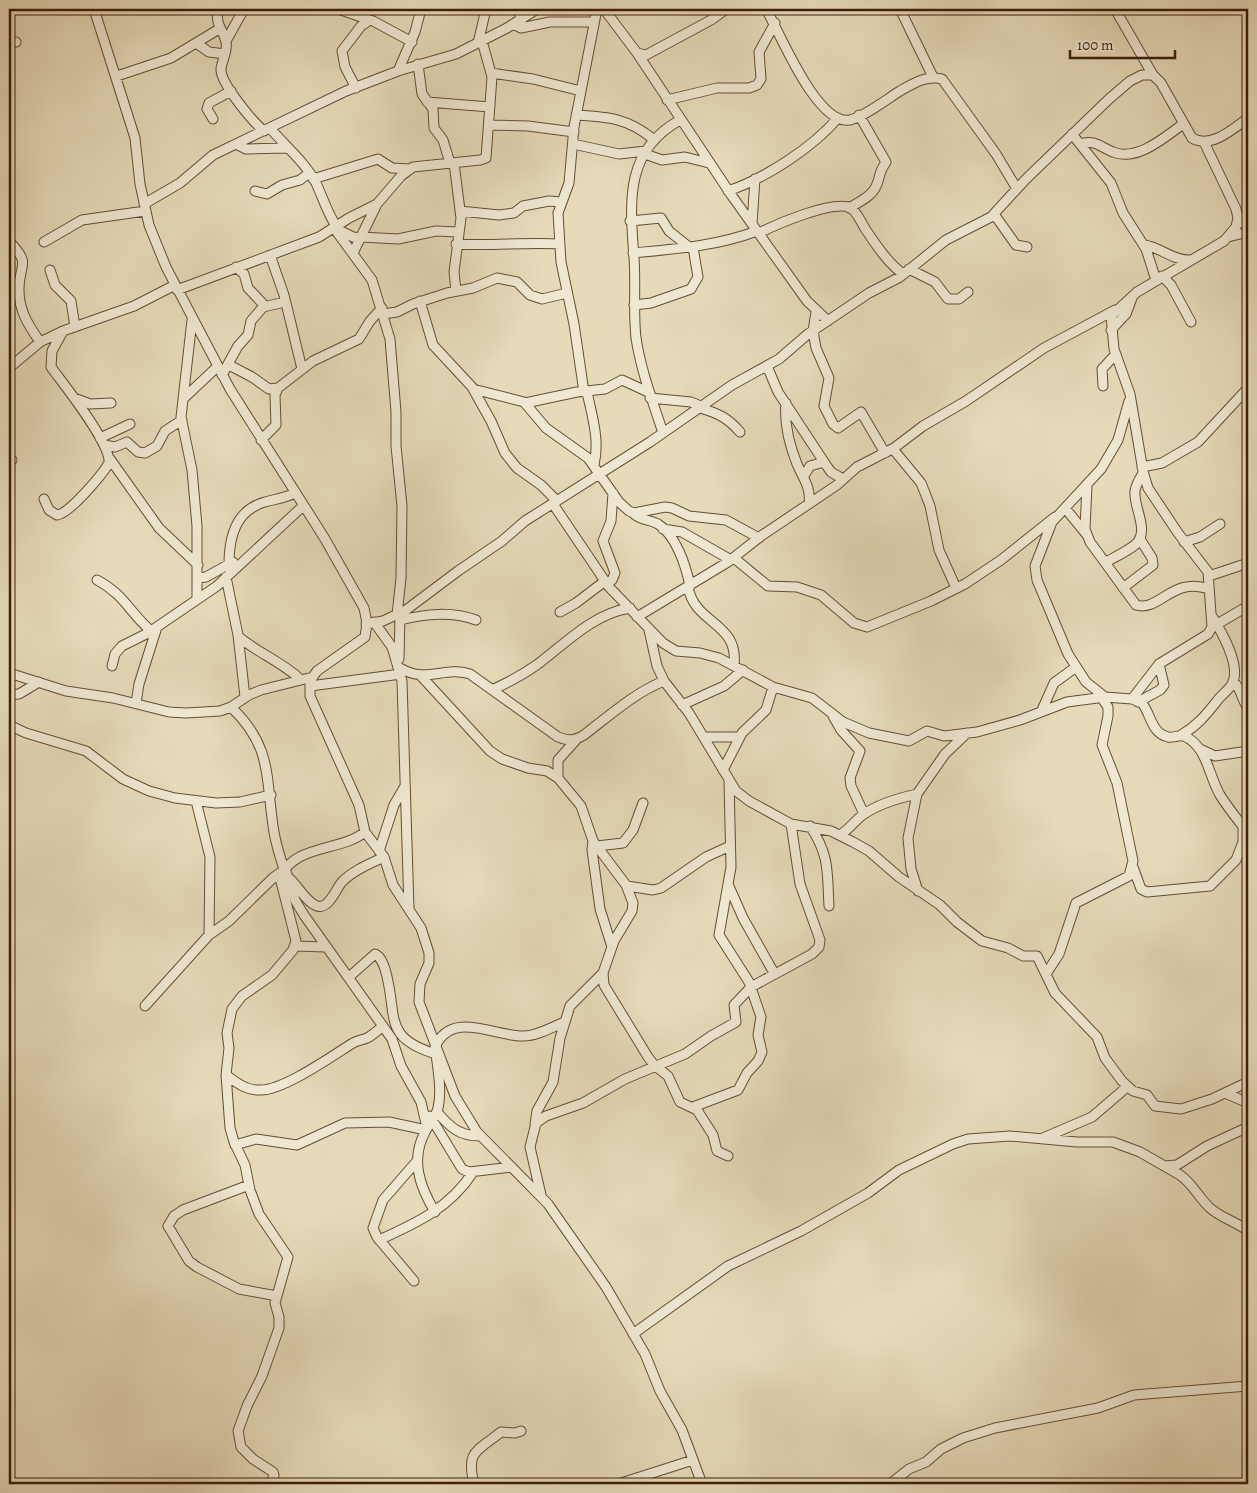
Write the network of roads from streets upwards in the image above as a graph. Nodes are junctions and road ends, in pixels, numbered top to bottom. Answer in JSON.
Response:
{"nodes":[{"id":1,"x":94,"y":9,"type":"edge"},
{"id":2,"x":218,"y":9,"type":"edge"},
{"id":3,"x":244,"y":9,"type":"edge"},
{"id":4,"x":338,"y":9,"type":"edge"},
{"id":5,"x":421,"y":9,"type":"edge"},
{"id":6,"x":486,"y":9,"type":"edge"},
{"id":7,"x":517,"y":9,"type":"edge"},
{"id":8,"x":537,"y":9,"type":"edge"},
{"id":9,"x":597,"y":9,"type":"edge"},
{"id":10,"x":604,"y":9,"type":"edge"},
{"id":11,"x":726,"y":9,"type":"edge"},
{"id":12,"x":766,"y":9,"type":"edge"},
{"id":13,"x":900,"y":9,"type":"edge"},
{"id":14,"x":1115,"y":9,"type":"edge"},
{"id":15,"x":522,"y":19,"type":"junction"},
{"id":16,"x":370,"y":20,"type":"junction"},
{"id":17,"x":593,"y":22,"type":"junction"},
{"id":18,"x":774,"y":23,"type":"junction"},
{"id":19,"x":513,"y":24,"type":"junction"},
{"id":20,"x":220,"y":29,"type":"junction"},
{"id":21,"x":226,"y":41,"type":"junction"},
{"id":22,"x":412,"y":42,"type":"junction"},
{"id":23,"x":480,"y":42,"type":"junction"},
{"id":24,"x":196,"y":43,"type":"junction"},
{"id":25,"x":637,"y":53,"type":"junction"},
{"id":26,"x":225,"y":54,"type":"junction"},
{"id":27,"x":418,"y":64,"type":"junction"},
{"id":28,"x":398,"y":71,"type":"junction"},
{"id":29,"x":491,"y":73,"type":"junction"},
{"id":30,"x":1153,"y":75,"type":"junction"},
{"id":31,"x":117,"y":76,"type":"junction"},
{"id":32,"x":933,"y":77,"type":"junction"},
{"id":33,"x":356,"y":88,"type":"junction"},
{"id":34,"x":231,"y":91,"type":"junction"},
{"id":35,"x":581,"y":91,"type":"junction"},
{"id":36,"x":667,"y":100,"type":"junction"},
{"id":37,"x":427,"y":102,"type":"junction"},
{"id":38,"x":490,"y":106,"type":"junction"},
{"id":39,"x":576,"y":115,"type":"junction"},
{"id":40,"x":859,"y":115,"type":"junction"},
{"id":41,"x":838,"y":118,"type":"junction"},
{"id":42,"x":1248,"y":118,"type":"edge"},
{"id":43,"x":213,"y":119,"type":"dead end"},
{"id":44,"x":680,"y":120,"type":"junction"},
{"id":45,"x":1183,"y":124,"type":"junction"},
{"id":46,"x":489,"y":125,"type":"junction"},
{"id":47,"x":267,"y":130,"type":"junction"},
{"id":48,"x":574,"y":132,"type":"junction"},
{"id":49,"x":1072,"y":134,"type":"junction"},
{"id":50,"x":653,"y":139,"type":"junction"},
{"id":51,"x":1204,"y":142,"type":"junction"},
{"id":52,"x":236,"y":144,"type":"junction"},
{"id":53,"x":573,"y":144,"type":"junction"},
{"id":54,"x":1080,"y":144,"type":"junction"},
{"id":55,"x":287,"y":148,"type":"junction"},
{"id":56,"x":646,"y":153,"type":"junction"},
{"id":57,"x":452,"y":163,"type":"junction"},
{"id":58,"x":709,"y":163,"type":"junction"},
{"id":59,"x":411,"y":169,"type":"junction"},
{"id":60,"x":311,"y":176,"type":"junction"},
{"id":61,"x":754,"y":179,"type":"junction"},
{"id":62,"x":1018,"y":189,"type":"junction"},
{"id":63,"x":255,"y":191,"type":"dead end"},
{"id":64,"x":728,"y":191,"type":"junction"},
{"id":65,"x":561,"y":202,"type":"junction"},
{"id":66,"x":377,"y":204,"type":"junction"},
{"id":67,"x":145,"y":207,"type":"junction"},
{"id":68,"x":849,"y":208,"type":"junction"},
{"id":69,"x":460,"y":211,"type":"junction"},
{"id":70,"x":994,"y":214,"type":"junction"},
{"id":71,"x":1237,"y":214,"type":"junction"},
{"id":72,"x":630,"y":221,"type":"junction"},
{"id":73,"x":335,"y":227,"type":"junction"},
{"id":74,"x":756,"y":229,"type":"junction"},
{"id":75,"x":1248,"y":230,"type":"edge"},
{"id":76,"x":458,"y":232,"type":"junction"},
{"id":77,"x":362,"y":238,"type":"junction"},
{"id":78,"x":1228,"y":238,"type":"junction"},
{"id":79,"x":9,"y":241,"type":"edge"},
{"id":80,"x":44,"y":242,"type":"dead end"},
{"id":81,"x":456,"y":244,"type":"junction"},
{"id":82,"x":560,"y":244,"type":"junction"},
{"id":83,"x":1144,"y":245,"type":"junction"},
{"id":84,"x":691,"y":247,"type":"junction"},
{"id":85,"x":1027,"y":247,"type":"dead end"},
{"id":86,"x":353,"y":253,"type":"junction"},
{"id":87,"x":633,"y":253,"type":"junction"},
{"id":88,"x":270,"y":255,"type":"junction"},
{"id":89,"x":1189,"y":260,"type":"junction"},
{"id":90,"x":236,"y":268,"type":"junction"},
{"id":91,"x":50,"y":270,"type":"dead end"},
{"id":92,"x":906,"y":272,"type":"junction"},
{"id":93,"x":1159,"y":278,"type":"junction"},
{"id":94,"x":176,"y":288,"type":"junction"},
{"id":95,"x":456,"y":291,"type":"junction"},
{"id":96,"x":968,"y":292,"type":"dead end"},
{"id":97,"x":567,"y":293,"type":"junction"},
{"id":98,"x":1132,"y":296,"type":"junction"},
{"id":99,"x":420,"y":301,"type":"junction"},
{"id":100,"x":285,"y":302,"type":"junction"},
{"id":101,"x":265,"y":306,"type":"junction"},
{"id":102,"x":634,"y":306,"type":"junction"},
{"id":103,"x":1117,"y":309,"type":"junction"},
{"id":104,"x":383,"y":311,"type":"junction"},
{"id":105,"x":816,"y":312,"type":"junction"},
{"id":106,"x":192,"y":319,"type":"junction"},
{"id":107,"x":828,"y":322,"type":"junction"},
{"id":108,"x":1191,"y":322,"type":"dead end"},
{"id":109,"x":75,"y":327,"type":"junction"},
{"id":110,"x":1112,"y":330,"type":"junction"},
{"id":111,"x":63,"y":331,"type":"junction"},
{"id":112,"x":814,"y":331,"type":"junction"},
{"id":113,"x":40,"y":342,"type":"junction"},
{"id":114,"x":1116,"y":354,"type":"junction"},
{"id":115,"x":229,"y":365,"type":"junction"},
{"id":116,"x":767,"y":366,"type":"junction"},
{"id":117,"x":9,"y":368,"type":"edge"},
{"id":118,"x":302,"y":369,"type":"junction"},
{"id":119,"x":220,"y":371,"type":"junction"},
{"id":120,"x":643,"y":371,"type":"junction"},
{"id":121,"x":632,"y":383,"type":"junction"},
{"id":122,"x":1103,"y":386,"type":"dead end"},
{"id":123,"x":278,"y":388,"type":"junction"},
{"id":124,"x":1248,"y":388,"type":"edge"},
{"id":125,"x":473,"y":389,"type":"junction"},
{"id":126,"x":585,"y":392,"type":"junction"},
{"id":127,"x":1130,"y":394,"type":"junction"},
{"id":128,"x":649,"y":395,"type":"junction"},
{"id":129,"x":74,"y":398,"type":"junction"},
{"id":130,"x":183,"y":399,"type":"junction"},
{"id":131,"x":111,"y":403,"type":"dead end"},
{"id":132,"x":525,"y":403,"type":"junction"},
{"id":133,"x":786,"y":403,"type":"junction"},
{"id":134,"x":702,"y":407,"type":"junction"},
{"id":135,"x":182,"y":420,"type":"junction"},
{"id":136,"x":130,"y":424,"type":"dead end"},
{"id":137,"x":740,"y":432,"type":"dead end"},
{"id":138,"x":663,"y":434,"type":"junction"},
{"id":139,"x":261,"y":440,"type":"junction"},
{"id":140,"x":102,"y":442,"type":"junction"},
{"id":141,"x":889,"y":451,"type":"junction"},
{"id":142,"x":110,"y":458,"type":"junction"},
{"id":143,"x":824,"y":462,"type":"junction"},
{"id":144,"x":594,"y":465,"type":"junction"},
{"id":145,"x":1143,"y":470,"type":"junction"},
{"id":146,"x":600,"y":473,"type":"junction"},
{"id":147,"x":804,"y":476,"type":"junction"},
{"id":148,"x":843,"y":479,"type":"junction"},
{"id":149,"x":1087,"y":485,"type":"junction"},
{"id":150,"x":295,"y":493,"type":"junction"},
{"id":151,"x":613,"y":493,"type":"junction"},
{"id":152,"x":44,"y":499,"type":"dead end"},
{"id":153,"x":555,"y":502,"type":"junction"},
{"id":154,"x":809,"y":504,"type":"junction"},
{"id":155,"x":303,"y":506,"type":"junction"},
{"id":156,"x":1066,"y":508,"type":"junction"},
{"id":157,"x":633,"y":513,"type":"junction"},
{"id":158,"x":1056,"y":517,"type":"junction"},
{"id":159,"x":1220,"y":524,"type":"dead end"},
{"id":160,"x":663,"y":529,"type":"junction"},
{"id":161,"x":1087,"y":535,"type":"junction"},
{"id":162,"x":759,"y":538,"type":"junction"},
{"id":163,"x":1140,"y":539,"type":"junction"},
{"id":164,"x":1184,"y":542,"type":"junction"},
{"id":165,"x":247,"y":558,"type":"junction"},
{"id":166,"x":733,"y":559,"type":"junction"},
{"id":167,"x":1106,"y":562,"type":"junction"},
{"id":168,"x":229,"y":564,"type":"junction"},
{"id":169,"x":1242,"y":564,"type":"dead end"},
{"id":170,"x":198,"y":566,"type":"junction"},
{"id":171,"x":1209,"y":576,"type":"junction"},
{"id":172,"x":198,"y":578,"type":"junction"},
{"id":173,"x":226,"y":578,"type":"junction"},
{"id":174,"x":97,"y":580,"type":"dead end"},
{"id":175,"x":606,"y":583,"type":"junction"},
{"id":176,"x":217,"y":586,"type":"junction"},
{"id":177,"x":689,"y":587,"type":"junction"},
{"id":178,"x":956,"y":588,"type":"junction"},
{"id":179,"x":1123,"y":588,"type":"junction"},
{"id":180,"x":1209,"y":589,"type":"junction"},
{"id":181,"x":197,"y":597,"type":"junction"},
{"id":182,"x":230,"y":599,"type":"junction"},
{"id":183,"x":1248,"y":606,"type":"edge"},
{"id":184,"x":630,"y":608,"type":"junction"},
{"id":185,"x":560,"y":612,"type":"dead end"},
{"id":186,"x":399,"y":616,"type":"junction"},
{"id":187,"x":637,"y":617,"type":"junction"},
{"id":188,"x":476,"y":620,"type":"dead end"},
{"id":189,"x":370,"y":623,"type":"junction"},
{"id":190,"x":1214,"y":626,"type":"junction"},
{"id":191,"x":154,"y":629,"type":"junction"},
{"id":192,"x":649,"y":630,"type":"junction"},
{"id":193,"x":239,"y":637,"type":"junction"},
{"id":194,"x":1159,"y":664,"type":"junction"},
{"id":195,"x":734,"y":665,"type":"junction"},
{"id":196,"x":112,"y":666,"type":"dead end"},
{"id":197,"x":1076,"y":666,"type":"junction"},
{"id":198,"x":400,"y":669,"type":"junction"},
{"id":199,"x":742,"y":670,"type":"junction"},
{"id":200,"x":9,"y":673,"type":"edge"},
{"id":201,"x":421,"y":676,"type":"junction"},
{"id":202,"x":300,"y":679,"type":"junction"},
{"id":203,"x":664,"y":681,"type":"junction"},
{"id":204,"x":1233,"y":681,"type":"junction"},
{"id":205,"x":39,"y":682,"type":"junction"},
{"id":206,"x":311,"y":682,"type":"junction"},
{"id":207,"x":774,"y":687,"type":"junction"},
{"id":208,"x":494,"y":689,"type":"junction"},
{"id":209,"x":9,"y":695,"type":"edge"},
{"id":210,"x":245,"y":697,"type":"junction"},
{"id":211,"x":1103,"y":697,"type":"junction"},
{"id":212,"x":1135,"y":700,"type":"junction"},
{"id":213,"x":136,"y":703,"type":"junction"},
{"id":214,"x":682,"y":705,"type":"junction"},
{"id":215,"x":231,"y":707,"type":"junction"},
{"id":216,"x":1248,"y":708,"type":"edge"},
{"id":217,"x":1042,"y":710,"type":"junction"},
{"id":218,"x":833,"y":716,"type":"junction"},
{"id":219,"x":9,"y":725,"type":"edge"},
{"id":220,"x":967,"y":733,"type":"junction"},
{"id":221,"x":1181,"y":735,"type":"junction"},
{"id":222,"x":704,"y":737,"type":"junction"},
{"id":223,"x":740,"y":737,"type":"junction"},
{"id":224,"x":576,"y":740,"type":"junction"},
{"id":225,"x":1200,"y":749,"type":"junction"},
{"id":226,"x":1248,"y":752,"type":"edge"},
{"id":227,"x":723,"y":770,"type":"junction"},
{"id":228,"x":558,"y":778,"type":"junction"},
{"id":229,"x":729,"y":780,"type":"junction"},
{"id":230,"x":405,"y":786,"type":"junction"},
{"id":231,"x":917,"y":794,"type":"junction"},
{"id":232,"x":271,"y":795,"type":"junction"},
{"id":233,"x":196,"y":801,"type":"junction"},
{"id":234,"x":644,"y":804,"type":"dead end"},
{"id":235,"x":864,"y":814,"type":"junction"},
{"id":236,"x":791,"y":824,"type":"junction"},
{"id":237,"x":810,"y":826,"type":"junction"},
{"id":238,"x":1246,"y":830,"type":"edge"},
{"id":239,"x":365,"y":832,"type":"junction"},
{"id":240,"x":840,"y":835,"type":"junction"},
{"id":241,"x":595,"y":843,"type":"junction"},
{"id":242,"x":730,"y":846,"type":"junction"},
{"id":243,"x":381,"y":854,"type":"junction"},
{"id":244,"x":1133,"y":867,"type":"junction"},
{"id":245,"x":284,"y":870,"type":"junction"},
{"id":246,"x":289,"y":879,"type":"junction"},
{"id":247,"x":728,"y":884,"type":"junction"},
{"id":248,"x":627,"y":886,"type":"junction"},
{"id":249,"x":918,"y":891,"type":"junction"},
{"id":250,"x":829,"y":906,"type":"dead end"},
{"id":251,"x":409,"y":909,"type":"junction"},
{"id":252,"x":209,"y":935,"type":"junction"},
{"id":253,"x":294,"y":946,"type":"junction"},
{"id":254,"x":326,"y":947,"type":"junction"},
{"id":255,"x":612,"y":947,"type":"junction"},
{"id":256,"x":603,"y":973,"type":"junction"},
{"id":257,"x":774,"y":973,"type":"junction"},
{"id":258,"x":1046,"y":974,"type":"junction"},
{"id":259,"x":349,"y":977,"type":"junction"},
{"id":260,"x":751,"y":987,"type":"junction"},
{"id":261,"x":145,"y":1006,"type":"dead end"},
{"id":262,"x":565,"y":1022,"type":"junction"},
{"id":263,"x":383,"y":1026,"type":"junction"},
{"id":264,"x":436,"y":1052,"type":"junction"},
{"id":265,"x":648,"y":1057,"type":"junction"},
{"id":266,"x":654,"y":1065,"type":"junction"},
{"id":267,"x":644,"y":1071,"type":"junction"},
{"id":268,"x":226,"y":1075,"type":"junction"},
{"id":269,"x":1248,"y":1082,"type":"edge"},
{"id":270,"x":1127,"y":1087,"type":"junction"},
{"id":271,"x":1226,"y":1093,"type":"junction"},
{"id":272,"x":421,"y":1102,"type":"junction"},
{"id":273,"x":1248,"y":1103,"type":"edge"},
{"id":274,"x":693,"y":1107,"type":"junction"},
{"id":275,"x":434,"y":1116,"type":"junction"},
{"id":276,"x":535,"y":1124,"type":"junction"},
{"id":277,"x":1248,"y":1127,"type":"edge"},
{"id":278,"x":426,"y":1129,"type":"junction"},
{"id":279,"x":480,"y":1136,"type":"junction"},
{"id":280,"x":1043,"y":1138,"type":"junction"},
{"id":281,"x":234,"y":1145,"type":"junction"},
{"id":282,"x":728,"y":1156,"type":"dead end"},
{"id":283,"x":417,"y":1161,"type":"junction"},
{"id":284,"x":1164,"y":1166,"type":"junction"},
{"id":285,"x":512,"y":1167,"type":"junction"},
{"id":286,"x":473,"y":1172,"type":"junction"},
{"id":287,"x":249,"y":1185,"type":"junction"},
{"id":288,"x":541,"y":1196,"type":"junction"},
{"id":289,"x":435,"y":1212,"type":"junction"},
{"id":290,"x":1248,"y":1231,"type":"edge"},
{"id":291,"x":379,"y":1240,"type":"junction"},
{"id":292,"x":414,"y":1281,"type":"dead end"},
{"id":293,"x":277,"y":1296,"type":"junction"},
{"id":294,"x":633,"y":1334,"type":"junction"},
{"id":295,"x":1248,"y":1386,"type":"edge"},
{"id":296,"x":521,"y":1431,"type":"dead end"},
{"id":297,"x":693,"y":1460,"type":"junction"},
{"id":298,"x":271,"y":1484,"type":"edge"},
{"id":299,"x":474,"y":1484,"type":"edge"},
{"id":300,"x":618,"y":1484,"type":"edge"},
{"id":301,"x":702,"y":1484,"type":"edge"},
{"id":302,"x":890,"y":1484,"type":"edge"}],
"edges":[{"from":1,"to":31,"type":"street"},
{"from":2,"to":20,"type":"street"},
{"from":3,"to":21,"type":"street"},
{"from":4,"to":16,"type":"street"},
{"from":5,"to":22,"type":"street"},
{"from":6,"to":23,"type":"street"},
{"from":7,"to":15,"type":"street"},
{"from":8,"to":15,"type":"street"},
{"from":9,"to":17,"type":"street"},
{"from":10,"to":25,"type":"street"},
{"from":11,"to":25,"type":"street"},
{"from":12,"to":18,"type":"street"},
{"from":13,"to":32,"type":"street"},
{"from":14,"to":30,"type":"street"},
{"from":15,"to":19,"type":"street"},
{"from":16,"to":22,"type":"street"},
{"from":16,"to":33,"type":"street"},
{"from":17,"to":19,"type":"street"},
{"from":17,"to":35,"type":"street"},
{"from":18,"to":36,"type":"street"},
{"from":18,"to":41,"type":"street"},
{"from":19,"to":23,"type":"street"},
{"from":20,"to":21,"type":"street"},
{"from":20,"to":24,"type":"street"},
{"from":21,"to":26,"type":"street"},
{"from":22,"to":28,"type":"street"},
{"from":23,"to":27,"type":"street"},
{"from":23,"to":29,"type":"street"},
{"from":24,"to":26,"type":"street"},
{"from":24,"to":31,"type":"street"},
{"from":25,"to":36,"type":"street"},
{"from":26,"to":34,"type":"street"},
{"from":27,"to":28,"type":"street"},
{"from":27,"to":37,"type":"street"},
{"from":28,"to":33,"type":"street"},
{"from":29,"to":35,"type":"street"},
{"from":29,"to":38,"type":"street"},
{"from":30,"to":45,"type":"street"},
{"from":30,"to":49,"type":"street"},
{"from":31,"to":67,"type":"street"},
{"from":32,"to":40,"type":"street"},
{"from":32,"to":62,"type":"street"},
{"from":33,"to":47,"type":"street"},
{"from":34,"to":43,"type":"street"},
{"from":34,"to":47,"type":"street"},
{"from":35,"to":39,"type":"street"},
{"from":36,"to":44,"type":"street"},
{"from":37,"to":38,"type":"street"},
{"from":37,"to":57,"type":"street"},
{"from":38,"to":46,"type":"street"},
{"from":39,"to":48,"type":"street"},
{"from":39,"to":50,"type":"street"},
{"from":40,"to":41,"type":"street"},
{"from":40,"to":68,"type":"street"},
{"from":41,"to":61,"type":"street"},
{"from":42,"to":51,"type":"street"},
{"from":44,"to":50,"type":"street"},
{"from":44,"to":58,"type":"street"},
{"from":45,"to":51,"type":"street"},
{"from":45,"to":54,"type":"street"},
{"from":46,"to":48,"type":"street"},
{"from":46,"to":57,"type":"street"},
{"from":47,"to":52,"type":"street"},
{"from":47,"to":55,"type":"street"},
{"from":48,"to":53,"type":"street"},
{"from":49,"to":54,"type":"street"},
{"from":49,"to":62,"type":"street"},
{"from":50,"to":56,"type":"street"},
{"from":51,"to":71,"type":"street"},
{"from":52,"to":55,"type":"street"},
{"from":52,"to":67,"type":"street"},
{"from":53,"to":56,"type":"street"},
{"from":53,"to":65,"type":"street"},
{"from":54,"to":83,"type":"street"},
{"from":55,"to":60,"type":"street"},
{"from":56,"to":58,"type":"street"},
{"from":56,"to":72,"type":"street"},
{"from":57,"to":59,"type":"street"},
{"from":57,"to":69,"type":"street"},
{"from":58,"to":64,"type":"street"},
{"from":59,"to":60,"type":"street"},
{"from":59,"to":66,"type":"street"},
{"from":60,"to":63,"type":"street"},
{"from":60,"to":73,"type":"street"},
{"from":61,"to":64,"type":"street"},
{"from":61,"to":74,"type":"street"},
{"from":62,"to":70,"type":"street"},
{"from":64,"to":74,"type":"street"},
{"from":65,"to":69,"type":"street"},
{"from":65,"to":82,"type":"street"},
{"from":66,"to":73,"type":"street"},
{"from":66,"to":77,"type":"street"},
{"from":67,"to":80,"type":"street"},
{"from":67,"to":94,"type":"street"},
{"from":68,"to":74,"type":"street"},
{"from":68,"to":92,"type":"street"},
{"from":69,"to":76,"type":"street"},
{"from":70,"to":85,"type":"street"},
{"from":70,"to":92,"type":"street"},
{"from":71,"to":75,"type":"street"},
{"from":71,"to":78,"type":"street"},
{"from":72,"to":84,"type":"street"},
{"from":72,"to":87,"type":"street"},
{"from":73,"to":77,"type":"street"},
{"from":73,"to":86,"type":"street"},
{"from":73,"to":88,"type":"street"},
{"from":74,"to":84,"type":"street"},
{"from":74,"to":105,"type":"street"},
{"from":75,"to":78,"type":"street"},
{"from":76,"to":77,"type":"street"},
{"from":76,"to":81,"type":"street"},
{"from":77,"to":86,"type":"street"},
{"from":78,"to":89,"type":"street"},
{"from":79,"to":113,"type":"street"},
{"from":81,"to":82,"type":"street"},
{"from":81,"to":95,"type":"street"},
{"from":82,"to":97,"type":"street"},
{"from":83,"to":89,"type":"street"},
{"from":83,"to":93,"type":"street"},
{"from":84,"to":87,"type":"street"},
{"from":84,"to":102,"type":"street"},
{"from":86,"to":104,"type":"street"},
{"from":87,"to":102,"type":"street"},
{"from":88,"to":90,"type":"street"},
{"from":88,"to":100,"type":"street"},
{"from":89,"to":93,"type":"street"},
{"from":90,"to":94,"type":"street"},
{"from":90,"to":101,"type":"street"},
{"from":91,"to":109,"type":"street"},
{"from":92,"to":96,"type":"street"},
{"from":92,"to":107,"type":"street"},
{"from":93,"to":98,"type":"street"},
{"from":93,"to":108,"type":"street"},
{"from":94,"to":106,"type":"street"},
{"from":94,"to":109,"type":"street"},
{"from":95,"to":97,"type":"street"},
{"from":95,"to":99,"type":"street"},
{"from":97,"to":126,"type":"street"},
{"from":98,"to":103,"type":"street"},
{"from":98,"to":110,"type":"street"},
{"from":99,"to":104,"type":"street"},
{"from":99,"to":125,"type":"street"},
{"from":100,"to":101,"type":"street"},
{"from":100,"to":118,"type":"street"},
{"from":101,"to":115,"type":"street"},
{"from":102,"to":120,"type":"street"},
{"from":103,"to":110,"type":"street"},
{"from":103,"to":141,"type":"street"},
{"from":104,"to":118,"type":"street"},
{"from":104,"to":186,"type":"street"},
{"from":105,"to":107,"type":"street"},
{"from":105,"to":112,"type":"street"},
{"from":106,"to":119,"type":"street"},
{"from":106,"to":130,"type":"street"},
{"from":107,"to":112,"type":"street"},
{"from":109,"to":111,"type":"street"},
{"from":110,"to":114,"type":"street"},
{"from":111,"to":113,"type":"street"},
{"from":111,"to":129,"type":"street"},
{"from":112,"to":116,"type":"street"},
{"from":112,"to":141,"type":"street"},
{"from":113,"to":117,"type":"street"},
{"from":114,"to":122,"type":"street"},
{"from":114,"to":127,"type":"street"},
{"from":115,"to":119,"type":"street"},
{"from":115,"to":123,"type":"street"},
{"from":116,"to":133,"type":"street"},
{"from":116,"to":134,"type":"street"},
{"from":118,"to":123,"type":"street"},
{"from":119,"to":130,"type":"street"},
{"from":119,"to":139,"type":"street"},
{"from":120,"to":121,"type":"street"},
{"from":120,"to":128,"type":"street"},
{"from":121,"to":126,"type":"street"},
{"from":121,"to":128,"type":"street"},
{"from":123,"to":139,"type":"street"},
{"from":124,"to":145,"type":"street"},
{"from":125,"to":132,"type":"street"},
{"from":125,"to":153,"type":"street"},
{"from":126,"to":132,"type":"street"},
{"from":126,"to":144,"type":"street"},
{"from":127,"to":145,"type":"street"},
{"from":127,"to":149,"type":"street"},
{"from":128,"to":134,"type":"street"},
{"from":128,"to":138,"type":"street"},
{"from":129,"to":131,"type":"street"},
{"from":129,"to":140,"type":"street"},
{"from":130,"to":135,"type":"street"},
{"from":132,"to":144,"type":"street"},
{"from":133,"to":143,"type":"street"},
{"from":133,"to":147,"type":"street"},
{"from":134,"to":137,"type":"street"},
{"from":134,"to":138,"type":"street"},
{"from":135,"to":140,"type":"street"},
{"from":135,"to":170,"type":"street"},
{"from":136,"to":140,"type":"street"},
{"from":138,"to":146,"type":"street"},
{"from":139,"to":150,"type":"street"},
{"from":140,"to":142,"type":"street"},
{"from":141,"to":148,"type":"street"},
{"from":141,"to":178,"type":"street"},
{"from":142,"to":152,"type":"street"},
{"from":142,"to":170,"type":"street"},
{"from":143,"to":147,"type":"street"},
{"from":143,"to":148,"type":"street"},
{"from":144,"to":146,"type":"street"},
{"from":145,"to":163,"type":"street"},
{"from":145,"to":164,"type":"street"},
{"from":146,"to":151,"type":"street"},
{"from":146,"to":153,"type":"street"},
{"from":147,"to":154,"type":"street"},
{"from":148,"to":154,"type":"street"},
{"from":149,"to":156,"type":"street"},
{"from":149,"to":161,"type":"street"},
{"from":150,"to":155,"type":"street"},
{"from":150,"to":168,"type":"street"},
{"from":151,"to":157,"type":"street"},
{"from":151,"to":175,"type":"street"},
{"from":153,"to":175,"type":"street"},
{"from":153,"to":186,"type":"street"},
{"from":154,"to":162,"type":"street"},
{"from":155,"to":165,"type":"street"},
{"from":155,"to":189,"type":"street"},
{"from":156,"to":158,"type":"street"},
{"from":156,"to":161,"type":"street"},
{"from":157,"to":160,"type":"street"},
{"from":157,"to":162,"type":"street"},
{"from":158,"to":178,"type":"street"},
{"from":158,"to":197,"type":"street"},
{"from":159,"to":164,"type":"street"},
{"from":160,"to":166,"type":"street"},
{"from":160,"to":177,"type":"street"},
{"from":161,"to":167,"type":"street"},
{"from":162,"to":166,"type":"street"},
{"from":163,"to":167,"type":"street"},
{"from":163,"to":179,"type":"street"},
{"from":164,"to":171,"type":"street"},
{"from":165,"to":168,"type":"street"},
{"from":165,"to":173,"type":"street"},
{"from":166,"to":177,"type":"street"},
{"from":166,"to":178,"type":"street"},
{"from":167,"to":179,"type":"street"},
{"from":168,"to":172,"type":"street"},
{"from":169,"to":171,"type":"street"},
{"from":170,"to":172,"type":"street"},
{"from":171,"to":180,"type":"street"},
{"from":172,"to":181,"type":"street"},
{"from":173,"to":176,"type":"street"},
{"from":173,"to":182,"type":"street"},
{"from":174,"to":191,"type":"street"},
{"from":175,"to":184,"type":"street"},
{"from":175,"to":185,"type":"street"},
{"from":176,"to":181,"type":"street"},
{"from":176,"to":182,"type":"street"},
{"from":177,"to":187,"type":"street"},
{"from":177,"to":195,"type":"street"},
{"from":179,"to":180,"type":"street"},
{"from":180,"to":190,"type":"street"},
{"from":181,"to":191,"type":"street"},
{"from":182,"to":193,"type":"street"},
{"from":183,"to":190,"type":"street"},
{"from":184,"to":187,"type":"street"},
{"from":184,"to":208,"type":"street"},
{"from":186,"to":188,"type":"street"},
{"from":186,"to":189,"type":"street"},
{"from":186,"to":198,"type":"street"},
{"from":187,"to":192,"type":"street"},
{"from":189,"to":198,"type":"street"},
{"from":189,"to":206,"type":"street"},
{"from":190,"to":194,"type":"street"},
{"from":190,"to":204,"type":"street"},
{"from":191,"to":196,"type":"street"},
{"from":191,"to":213,"type":"street"},
{"from":192,"to":195,"type":"street"},
{"from":192,"to":203,"type":"street"},
{"from":193,"to":202,"type":"street"},
{"from":193,"to":210,"type":"street"},
{"from":194,"to":212,"type":"street"},
{"from":194,"to":212,"type":"street"},
{"from":195,"to":199,"type":"street"},
{"from":197,"to":211,"type":"street"},
{"from":197,"to":217,"type":"street"},
{"from":198,"to":201,"type":"street"},
{"from":198,"to":206,"type":"street"},
{"from":198,"to":230,"type":"street"},
{"from":199,"to":207,"type":"street"},
{"from":199,"to":214,"type":"street"},
{"from":200,"to":205,"type":"street"},
{"from":201,"to":208,"type":"street"},
{"from":201,"to":228,"type":"street"},
{"from":202,"to":206,"type":"street"},
{"from":202,"to":210,"type":"street"},
{"from":203,"to":214,"type":"street"},
{"from":203,"to":224,"type":"street"},
{"from":204,"to":216,"type":"street"},
{"from":204,"to":221,"type":"street"},
{"from":205,"to":209,"type":"street"},
{"from":205,"to":213,"type":"street"},
{"from":206,"to":239,"type":"street"},
{"from":207,"to":218,"type":"street"},
{"from":207,"to":223,"type":"street"},
{"from":208,"to":224,"type":"street"},
{"from":210,"to":215,"type":"street"},
{"from":211,"to":212,"type":"street"},
{"from":211,"to":217,"type":"street"},
{"from":211,"to":244,"type":"street"},
{"from":212,"to":221,"type":"street"},
{"from":213,"to":215,"type":"street"},
{"from":214,"to":222,"type":"street"},
{"from":215,"to":232,"type":"street"},
{"from":217,"to":220,"type":"street"},
{"from":218,"to":220,"type":"street"},
{"from":218,"to":235,"type":"street"},
{"from":219,"to":233,"type":"street"},
{"from":220,"to":231,"type":"street"},
{"from":221,"to":225,"type":"street"},
{"from":222,"to":223,"type":"street"},
{"from":222,"to":227,"type":"street"},
{"from":223,"to":227,"type":"street"},
{"from":224,"to":228,"type":"street"},
{"from":225,"to":226,"type":"street"},
{"from":225,"to":238,"type":"street"},
{"from":227,"to":229,"type":"street"},
{"from":228,"to":241,"type":"street"},
{"from":229,"to":236,"type":"street"},
{"from":229,"to":242,"type":"street"},
{"from":230,"to":243,"type":"street"},
{"from":230,"to":251,"type":"street"},
{"from":231,"to":235,"type":"street"},
{"from":231,"to":249,"type":"street"},
{"from":232,"to":233,"type":"street"},
{"from":232,"to":245,"type":"street"},
{"from":233,"to":252,"type":"street"},
{"from":234,"to":241,"type":"street"},
{"from":235,"to":240,"type":"street"},
{"from":236,"to":237,"type":"street"},
{"from":236,"to":257,"type":"street"},
{"from":237,"to":240,"type":"street"},
{"from":237,"to":250,"type":"street"},
{"from":238,"to":244,"type":"street"},
{"from":239,"to":243,"type":"street"},
{"from":239,"to":245,"type":"street"},
{"from":240,"to":249,"type":"street"},
{"from":241,"to":248,"type":"street"},
{"from":241,"to":255,"type":"street"},
{"from":242,"to":247,"type":"street"},
{"from":242,"to":248,"type":"street"},
{"from":243,"to":246,"type":"street"},
{"from":243,"to":251,"type":"street"},
{"from":244,"to":258,"type":"street"},
{"from":245,"to":246,"type":"street"},
{"from":245,"to":252,"type":"street"},
{"from":245,"to":253,"type":"street"},
{"from":246,"to":254,"type":"street"},
{"from":247,"to":257,"type":"street"},
{"from":247,"to":260,"type":"street"},
{"from":248,"to":255,"type":"street"},
{"from":249,"to":258,"type":"street"},
{"from":251,"to":264,"type":"street"},
{"from":252,"to":261,"type":"street"},
{"from":253,"to":254,"type":"street"},
{"from":253,"to":268,"type":"street"},
{"from":254,"to":259,"type":"street"},
{"from":255,"to":256,"type":"street"},
{"from":256,"to":262,"type":"street"},
{"from":256,"to":265,"type":"street"},
{"from":257,"to":260,"type":"street"},
{"from":258,"to":270,"type":"street"},
{"from":259,"to":263,"type":"street"},
{"from":259,"to":264,"type":"street"},
{"from":260,"to":266,"type":"street"},
{"from":260,"to":274,"type":"street"},
{"from":262,"to":264,"type":"street"},
{"from":262,"to":276,"type":"street"},
{"from":263,"to":268,"type":"street"},
{"from":263,"to":272,"type":"street"},
{"from":264,"to":275,"type":"street"},
{"from":264,"to":279,"type":"street"},
{"from":265,"to":266,"type":"street"},
{"from":265,"to":267,"type":"street"},
{"from":266,"to":267,"type":"street"},
{"from":266,"to":274,"type":"street"},
{"from":267,"to":276,"type":"street"},
{"from":268,"to":281,"type":"street"},
{"from":269,"to":271,"type":"street"},
{"from":270,"to":271,"type":"street"},
{"from":270,"to":280,"type":"street"},
{"from":271,"to":273,"type":"street"},
{"from":272,"to":275,"type":"street"},
{"from":272,"to":278,"type":"street"},
{"from":274,"to":282,"type":"street"},
{"from":275,"to":278,"type":"street"},
{"from":275,"to":279,"type":"street"},
{"from":275,"to":286,"type":"street"},
{"from":276,"to":288,"type":"street"},
{"from":277,"to":284,"type":"street"},
{"from":278,"to":281,"type":"street"},
{"from":278,"to":283,"type":"street"},
{"from":279,"to":285,"type":"street"},
{"from":280,"to":284,"type":"street"},
{"from":280,"to":294,"type":"street"},
{"from":281,"to":287,"type":"street"},
{"from":283,"to":289,"type":"street"},
{"from":283,"to":291,"type":"street"},
{"from":284,"to":290,"type":"street"},
{"from":285,"to":286,"type":"street"},
{"from":285,"to":288,"type":"street"},
{"from":286,"to":289,"type":"street"},
{"from":287,"to":293,"type":"street"},
{"from":287,"to":293,"type":"street"},
{"from":288,"to":294,"type":"street"},
{"from":289,"to":291,"type":"street"},
{"from":291,"to":292,"type":"street"},
{"from":293,"to":298,"type":"street"},
{"from":294,"to":297,"type":"street"},
{"from":295,"to":302,"type":"street"},
{"from":296,"to":299,"type":"street"},
{"from":297,"to":300,"type":"street"},
{"from":297,"to":301,"type":"street"}]}
